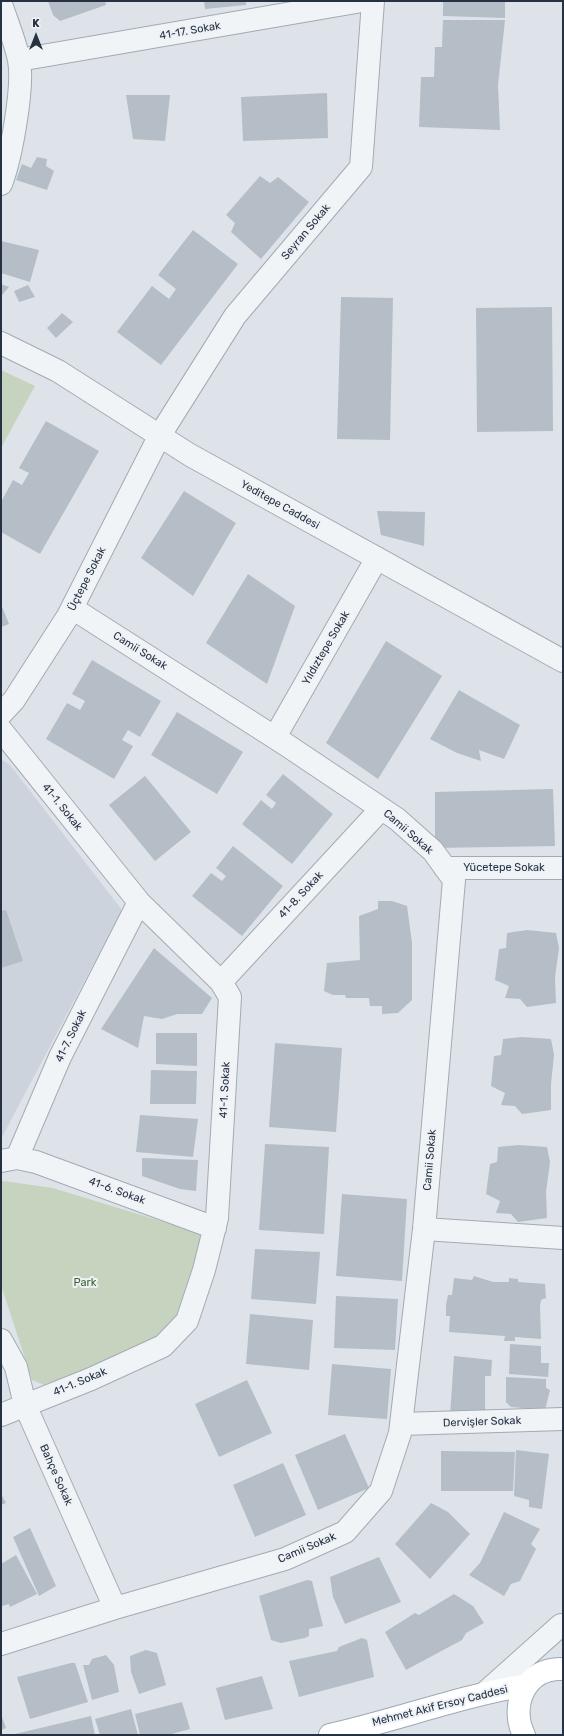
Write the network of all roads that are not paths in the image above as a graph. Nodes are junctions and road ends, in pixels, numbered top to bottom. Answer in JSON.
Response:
{"nodes":[{"id":1,"x":362,"y":1,"type":"edge"},
{"id":2,"x":373,"y":1,"type":"edge"},
{"id":3,"x":1,"y":4,"type":"edge"},
{"id":4,"x":19,"y":60,"type":"junction"},
{"id":5,"x":1,"y":184,"type":"edge"},
{"id":6,"x":1,"y":343,"type":"edge"},
{"id":7,"x":160,"y":435,"type":"junction"},
{"id":8,"x":377,"y":558,"type":"junction"},
{"id":9,"x":72,"y":608,"type":"junction"},
{"id":10,"x":563,"y":661,"type":"edge"},
{"id":11,"x":1,"y":714,"type":"edge"},
{"id":12,"x":1,"y":730,"type":"edge"},
{"id":13,"x":275,"y":737,"type":"junction"},
{"id":14,"x":382,"y":809,"type":"junction"},
{"id":15,"x":445,"y":868,"type":"junction"},
{"id":16,"x":563,"y":868,"type":"edge"},
{"id":17,"x":139,"y":902,"type":"junction"},
{"id":18,"x":221,"y":982,"type":"junction"},
{"id":19,"x":9,"y":1159,"type":"edge"},
{"id":20,"x":215,"y":1228,"type":"junction"},
{"id":21,"x":424,"y":1229,"type":"junction"},
{"id":22,"x":563,"y":1238,"type":"edge"},
{"id":23,"x":1,"y":1340,"type":"edge"},
{"id":24,"x":25,"y":1405,"type":"junction"},
{"id":25,"x":1,"y":1415,"type":"edge"},
{"id":26,"x":563,"y":1419,"type":"edge"},
{"id":27,"x":401,"y":1424,"type":"junction"},
{"id":28,"x":115,"y":1608,"type":"junction"},
{"id":29,"x":562,"y":1619,"type":"edge"},
{"id":30,"x":1,"y":1644,"type":"edge"},
{"id":31,"x":563,"y":1669,"type":"edge"},
{"id":32,"x":531,"y":1681,"type":"junction"},
{"id":33,"x":486,"y":1692,"type":"junction"},
{"id":34,"x":330,"y":1735,"type":"edge"},
{"id":35,"x":524,"y":1735,"type":"edge"}],
"edges":[{"from":1,"to":4,"type":"street","name":"41-17. Sokak"},
{"from":2,"to":7,"type":"street","name":"Seyran Sokak"},
{"from":3,"to":4,"type":"street"},
{"from":4,"to":5,"type":"street"},
{"from":6,"to":7,"type":"street","name":"Yeditepe Caddesi"},
{"from":7,"to":8,"type":"street","name":"Yeditepe Caddesi"},
{"from":7,"to":9,"type":"street","name":"Üçtepe Sokak"},
{"from":8,"to":10,"type":"street","name":"Yeditepe Caddesi"},
{"from":8,"to":13,"type":"street","name":"Yıldıztepe Sokak"},
{"from":9,"to":11,"type":"street","name":"Üçtepe Sokak"},
{"from":9,"to":13,"type":"street","name":"Camii Sokak"},
{"from":12,"to":17,"type":"street","name":"41-1. Sokak"},
{"from":13,"to":14,"type":"street","name":"Camii Sokak"},
{"from":14,"to":15,"type":"street","name":"Camii Sokak"},
{"from":14,"to":18,"type":"street","name":"41-8. Sokak"},
{"from":15,"to":16,"type":"street","name":"Yücetepe Sokak"},
{"from":15,"to":21,"type":"street","name":"Camii Sokak"},
{"from":17,"to":18,"type":"street","name":"41-1. Sokak"},
{"from":17,"to":19,"type":"street","name":"41-7. Sokak"},
{"from":18,"to":20,"type":"street","name":"41-1. Sokak"},
{"from":19,"to":20,"type":"street","name":"41-6. Sokak"},
{"from":20,"to":24,"type":"street","name":"41-1. Sokak"},
{"from":21,"to":22,"type":"street"},
{"from":21,"to":27,"type":"street","name":"Camii Sokak"},
{"from":23,"to":24,"type":"street","name":"Bahçe Sokak"},
{"from":24,"to":25,"type":"street","name":"41-1. Sokak"},
{"from":24,"to":28,"type":"street","name":"Bahçe Sokak"},
{"from":26,"to":27,"type":"street","name":"Dervişler Sokak"},
{"from":27,"to":28,"type":"street","name":"Camii Sokak"},
{"from":28,"to":30,"type":"street","name":"Camii Sokak"},
{"from":29,"to":32,"type":"street"},
{"from":29,"to":33,"type":"street"},
{"from":31,"to":32,"type":"main road","name":"Mehmet Akif Ersoy Caddesi"},
{"from":32,"to":33,"type":"main road","name":"Mehmet Akif Ersoy Caddesi"},
{"from":32,"to":35,"type":"main road"},
{"from":33,"to":34,"type":"main road","name":"Mehmet Akif Ersoy Caddesi"}]}
